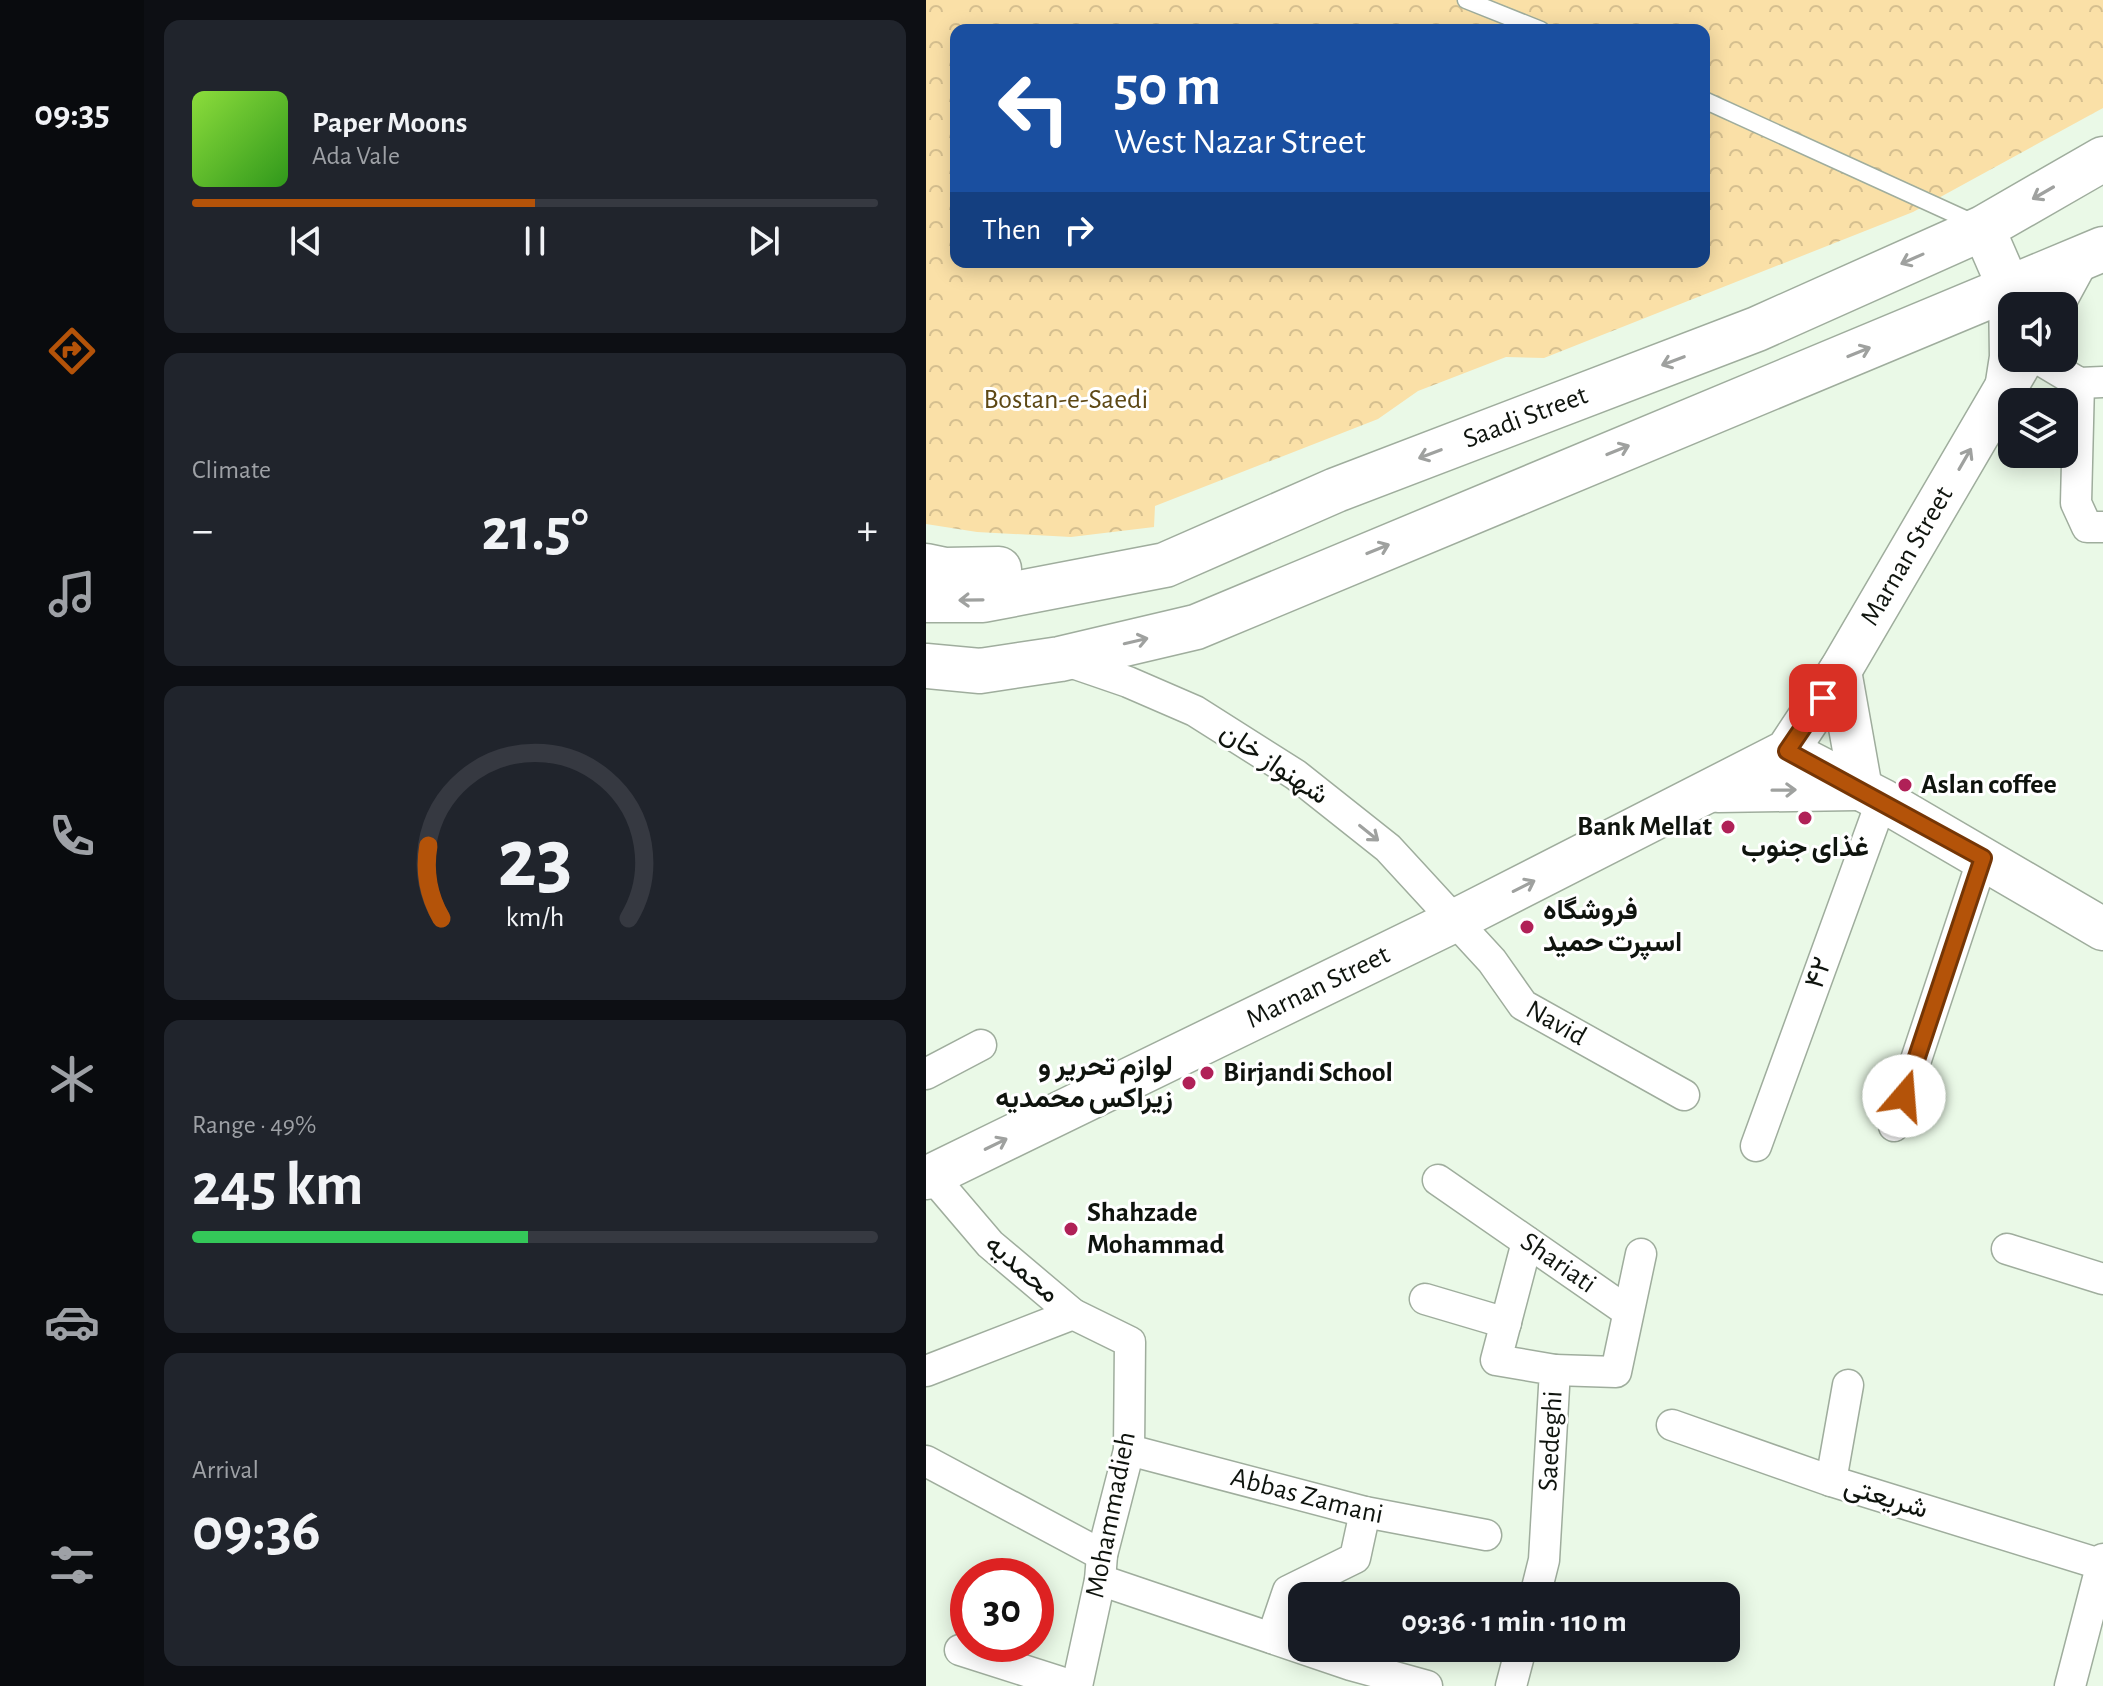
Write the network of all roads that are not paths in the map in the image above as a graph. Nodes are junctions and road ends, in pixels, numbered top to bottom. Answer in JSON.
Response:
{"nodes":[{"id":1,"x":1466,"y":0,"type":"edge"},
{"id":2,"x":1526,"y":24,"type":"edge"},
{"id":3,"x":1710,"y":103,"type":"edge"},
{"id":4,"x":2103,"y":159,"type":"edge"},
{"id":5,"x":1983,"y":228,"type":"junction"},
{"id":6,"x":2090,"y":255,"type":"edge"},
{"id":7,"x":2010,"y":290,"type":"junction"},
{"id":8,"x":2062,"y":292,"type":"edge"},
{"id":9,"x":2067,"y":372,"type":"edge"},
{"id":10,"x":2014,"y":374,"type":"edge"},
{"id":11,"x":2091,"y":383,"type":"edge"},
{"id":12,"x":2103,"y":527,"type":"edge"},
{"id":13,"x":1165,"y":565,"type":"junction"},
{"id":14,"x":926,"y":566,"type":"edge"},
{"id":15,"x":926,"y":600,"type":"edge"},
{"id":16,"x":1060,"y":659,"type":"junction"},
{"id":17,"x":926,"y":666,"type":"edge"},
{"id":18,"x":980,"y":671,"type":"junction"},
{"id":19,"x":1840,"y":671,"type":"junction"},
{"id":20,"x":926,"y":679,"type":"edge"},
{"id":21,"x":1787,"y":751,"type":"junction"},
{"id":22,"x":1707,"y":792,"type":"junction"},
{"id":23,"x":1871,"y":795,"type":"junction"},
{"id":24,"x":1983,"y":858,"type":"junction"},
{"id":25,"x":1454,"y":921,"type":"junction"},
{"id":26,"x":2103,"y":929,"type":"edge"},
{"id":27,"x":981,"y":1045,"type":"dead end"},
{"id":28,"x":926,"y":1074,"type":"edge"},
{"id":29,"x":1684,"y":1095,"type":"dead end"},
{"id":30,"x":1894,"y":1126,"type":"dead end"},
{"id":31,"x":1756,"y":1146,"type":"dead end"},
{"id":32,"x":929,"y":1177,"type":"edge"},
{"id":33,"x":1438,"y":1180,"type":"dead end"},
{"id":34,"x":1527,"y":1242,"type":"junction"},
{"id":35,"x":2007,"y":1249,"type":"dead end"},
{"id":36,"x":1641,"y":1254,"type":"dead end"},
{"id":37,"x":2103,"y":1279,"type":"edge"},
{"id":38,"x":1425,"y":1299,"type":"dead end"},
{"id":39,"x":1627,"y":1311,"type":"junction"},
{"id":40,"x":1073,"y":1314,"type":"junction"},
{"id":41,"x":1506,"y":1323,"type":"junction"},
{"id":42,"x":1555,"y":1370,"type":"junction"},
{"id":43,"x":926,"y":1371,"type":"edge"},
{"id":44,"x":1848,"y":1385,"type":"dead end"},
{"id":45,"x":1672,"y":1425,"type":"dead end"},
{"id":46,"x":1129,"y":1450,"type":"junction"},
{"id":47,"x":926,"y":1461,"type":"edge"},
{"id":48,"x":1831,"y":1481,"type":"junction"},
{"id":49,"x":1365,"y":1512,"type":"junction"},
{"id":50,"x":1486,"y":1535,"type":"dead end"},
{"id":51,"x":2103,"y":1563,"type":"edge"},
{"id":52,"x":1101,"y":1568,"type":"junction"},
{"id":53,"x":1538,"y":1582,"type":"edge"},
{"id":54,"x":1272,"y":1638,"type":"junction"},
{"id":55,"x":998,"y":1662,"type":"edge"},
{"id":56,"x":1517,"y":1662,"type":"edge"},
{"id":57,"x":1348,"y":1675,"type":"edge"},
{"id":58,"x":1075,"y":1686,"type":"edge"},
{"id":59,"x":1427,"y":1686,"type":"edge"},
{"id":60,"x":1511,"y":1686,"type":"edge"},
{"id":61,"x":2070,"y":1686,"type":"edge"}],
"edges":[{"from":1,"to":2,"type":"lane"},
{"from":3,"to":5,"type":"lane"},
{"from":4,"to":5,"type":"main road","name":"Saadi Street","one_way":true},
{"from":5,"to":7,"type":"main road"},
{"from":5,"to":13,"type":"main road","name":"Saadi Street","one_way":true},
{"from":6,"to":7,"type":"main road"},
{"from":6,"to":8,"type":"main road"},
{"from":7,"to":10,"type":"main road"},
{"from":16,"to":7,"type":"main road","one_way":true},
{"from":9,"to":11,"type":"street"},
{"from":19,"to":10,"type":"main road","name":"Marnan Street","one_way":true},
{"from":11,"to":12,"type":"street"},
{"from":13,"to":14,"type":"main road"},
{"from":13,"to":15,"type":"main road","name":"Saadi Street","one_way":true},
{"from":16,"to":18,"type":"main road"},
{"from":16,"to":25,"type":"street","name":"شهنواز خان","one_way":true},
{"from":17,"to":18,"type":"main road"},
{"from":18,"to":20,"type":"main road"},
{"from":19,"to":21,"type":"main road","name":"Marnan Street"},
{"from":19,"to":23,"type":"main road"},
{"from":21,"to":22,"type":"main road"},
{"from":21,"to":23,"type":"main road"},
{"from":22,"to":23,"type":"main road","one_way":true},
{"from":25,"to":22,"type":"main road","name":"Marnan Street","one_way":true},
{"from":23,"to":24,"type":"main road"},
{"from":23,"to":31,"type":"street","name":"۴۲"},
{"from":24,"to":26,"type":"main road"},
{"from":24,"to":30,"type":"street"},
{"from":25,"to":29,"type":"street","name":"Navid"},
{"from":32,"to":25,"type":"main road","name":"Marnan Street","one_way":true},
{"from":27,"to":28,"type":"street"},
{"from":32,"to":40,"type":"street","name":"محمدیه"},
{"from":33,"to":34,"type":"street","name":"Shariati"},
{"from":34,"to":39,"type":"street","name":"Shariati"},
{"from":34,"to":41,"type":"street","name":"Saedeghi"},
{"from":35,"to":37,"type":"street"},
{"from":36,"to":39,"type":"street"},
{"from":38,"to":41,"type":"street"},
{"from":39,"to":42,"type":"street","name":"Shariati"},
{"from":40,"to":43,"type":"street"},
{"from":40,"to":46,"type":"street","name":"محمدیه"},
{"from":41,"to":42,"type":"street","name":"Saedeghi"},
{"from":42,"to":53,"type":"street","name":"Saedeghi"},
{"from":44,"to":48,"type":"street"},
{"from":45,"to":48,"type":"street","name":"شریعتی"},
{"from":46,"to":49,"type":"street","name":"Abbas Zamani"},
{"from":46,"to":52,"type":"street","name":"Mohammadieh"},
{"from":47,"to":52,"type":"street"},
{"from":48,"to":51,"type":"street","name":"شریعتی"},
{"from":49,"to":50,"type":"street","name":"Abbas Zamani"},
{"from":49,"to":54,"type":"street"},
{"from":51,"to":61,"type":"street"},
{"from":52,"to":54,"type":"street"},
{"from":52,"to":58,"type":"street","name":"Mohammadieh"},
{"from":54,"to":57,"type":"street"},
{"from":55,"to":58,"type":"street"},
{"from":56,"to":60,"type":"street"},
{"from":57,"to":59,"type":"street"}]}
